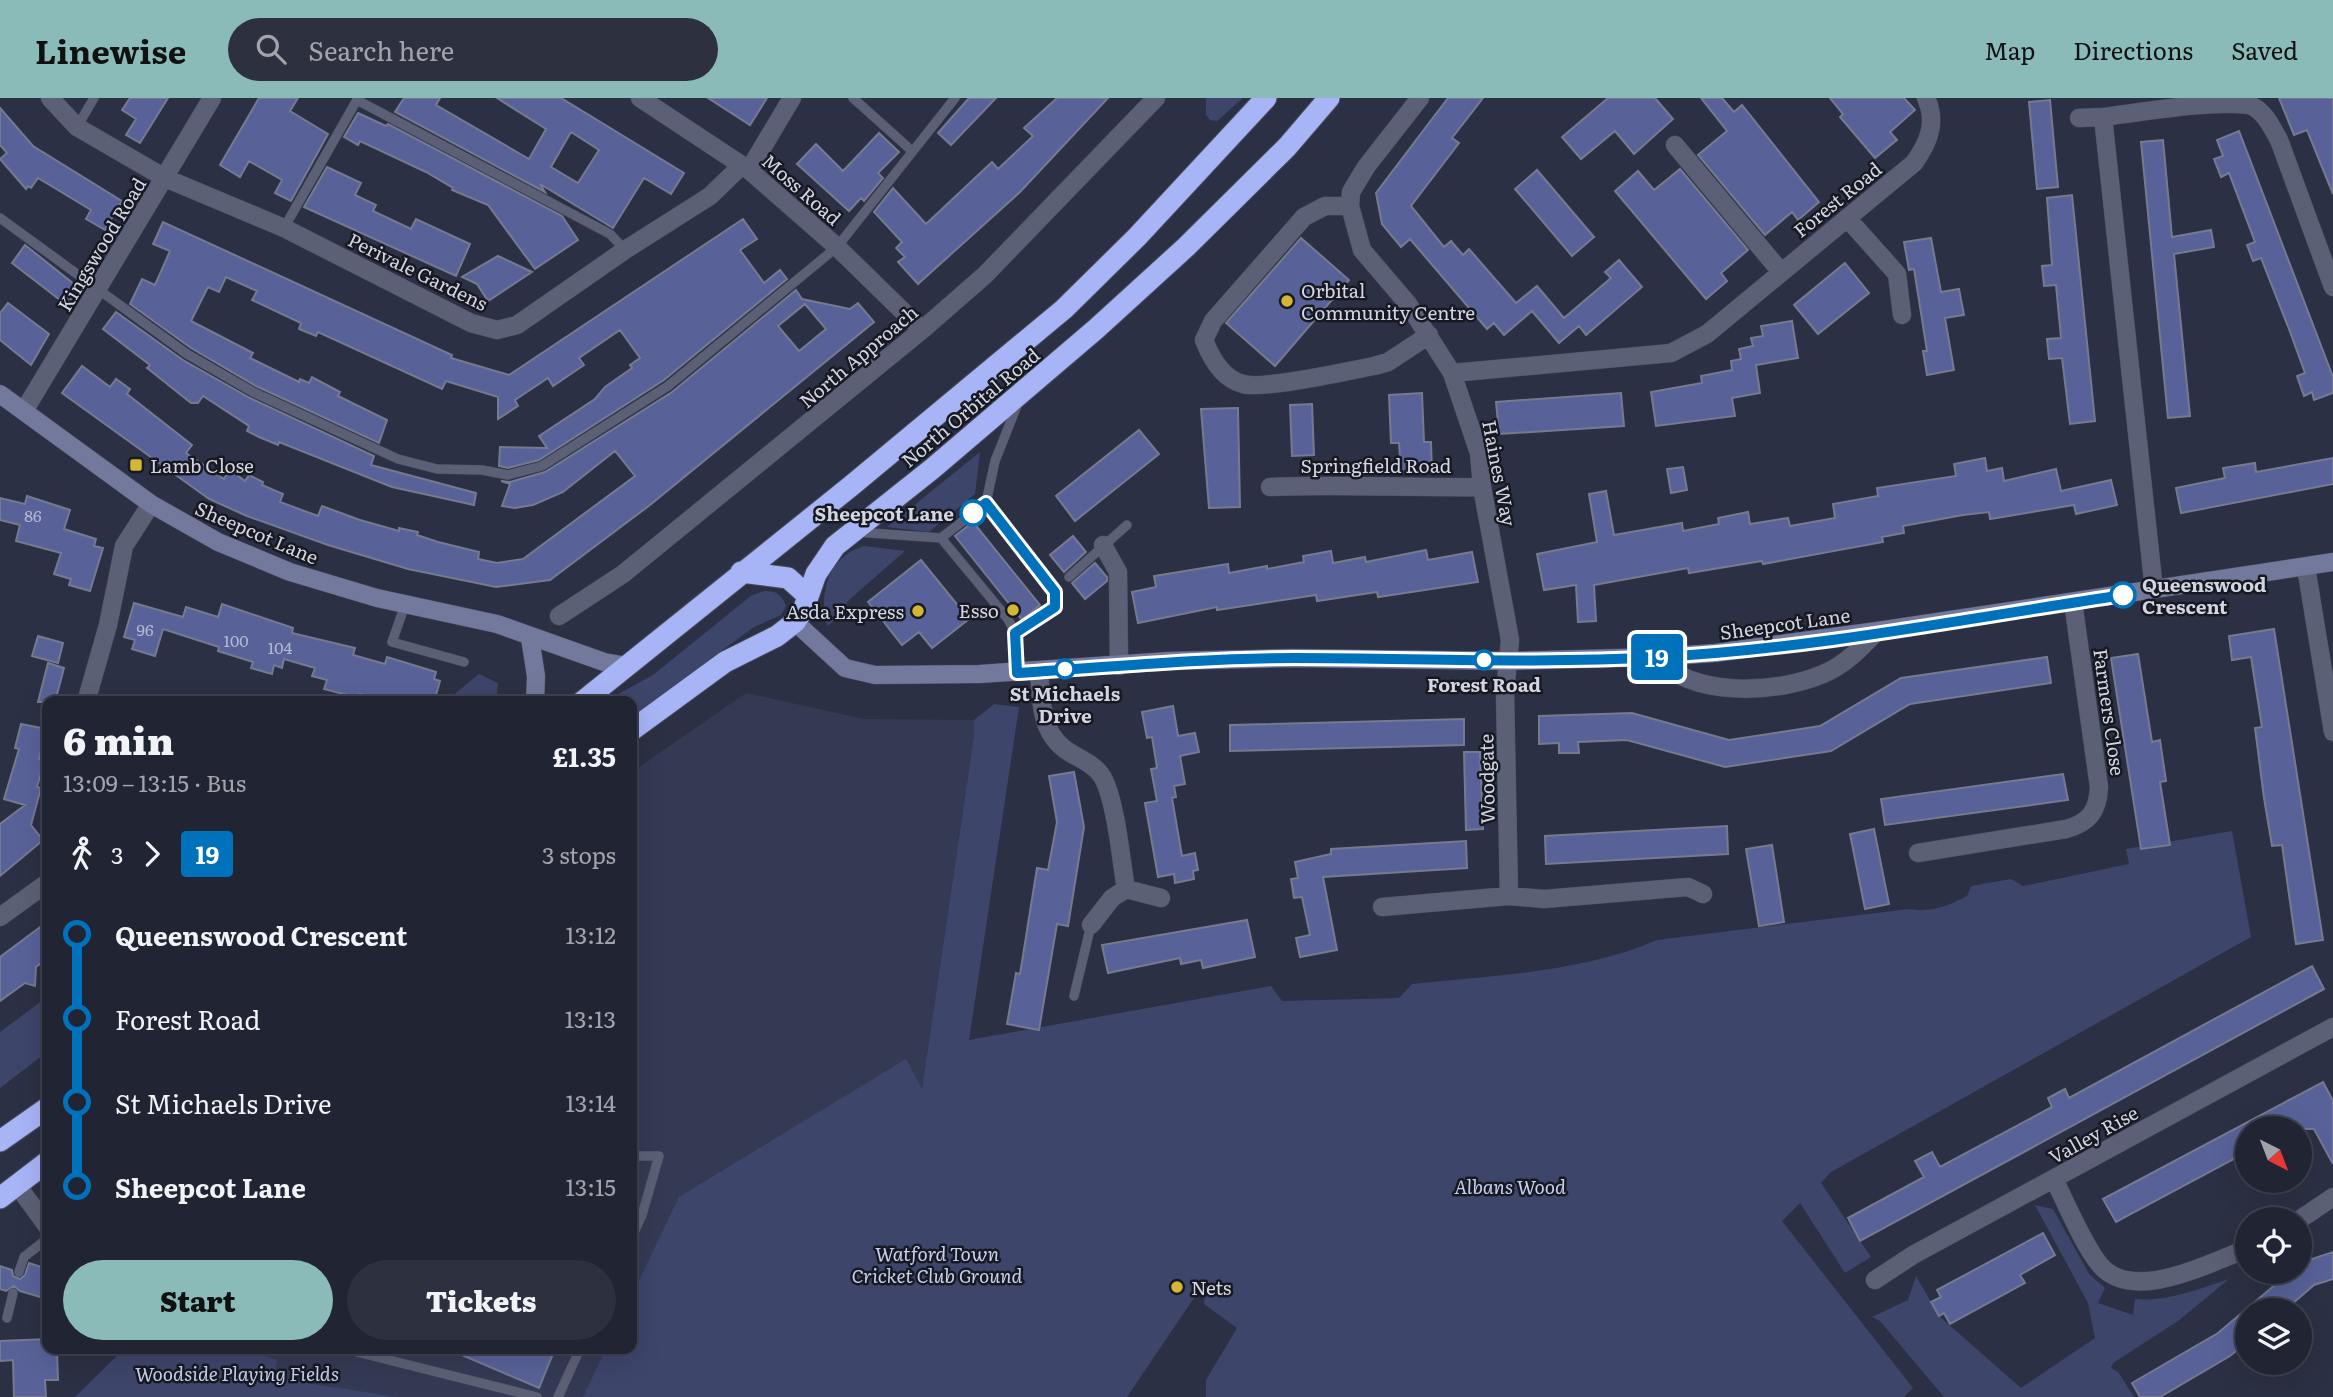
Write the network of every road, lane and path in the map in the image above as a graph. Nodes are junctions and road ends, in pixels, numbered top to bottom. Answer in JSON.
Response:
{"nodes":[{"id":1,"x":50,"y":98,"type":"edge"},
{"id":2,"x":94,"y":98,"type":"edge"},
{"id":3,"x":212,"y":98,"type":"edge"},
{"id":4,"x":640,"y":98,"type":"edge"},
{"id":5,"x":792,"y":98,"type":"edge"},
{"id":6,"x":853,"y":98,"type":"edge"},
{"id":7,"x":955,"y":98,"type":"edge"},
{"id":8,"x":1156,"y":98,"type":"edge"},
{"id":9,"x":1266,"y":98,"type":"edge"},
{"id":10,"x":1329,"y":98,"type":"edge"},
{"id":11,"x":1420,"y":98,"type":"edge"},
{"id":12,"x":1926,"y":98,"type":"edge"},
{"id":13,"x":358,"y":99,"type":"edge"},
{"id":14,"x":2103,"y":117,"type":"junction"},
{"id":15,"x":2079,"y":118,"type":"dead end"},
{"id":16,"x":77,"y":127,"type":"junction"},
{"id":17,"x":1675,"y":145,"type":"dead end"},
{"id":18,"x":911,"y":150,"type":"junction"},
{"id":19,"x":745,"y":167,"type":"junction"},
{"id":20,"x":165,"y":178,"type":"junction"},
{"id":21,"x":1350,"y":206,"type":"junction"},
{"id":22,"x":0,"y":218,"type":"edge"},
{"id":23,"x":1847,"y":218,"type":"junction"},
{"id":24,"x":284,"y":228,"type":"junction"},
{"id":25,"x":837,"y":247,"type":"junction"},
{"id":26,"x":625,"y":250,"type":"junction"},
{"id":27,"x":1781,"y":272,"type":"junction"},
{"id":28,"x":2333,"y":287,"type":"edge"},
{"id":29,"x":98,"y":289,"type":"junction"},
{"id":30,"x":1902,"y":315,"type":"dead end"},
{"id":31,"x":922,"y":330,"type":"junction"},
{"id":32,"x":1429,"y":335,"type":"junction"},
{"id":33,"x":1452,"y":373,"type":"junction"},
{"id":34,"x":0,"y":394,"type":"edge"},
{"id":35,"x":1022,"y":395,"type":"junction"},
{"id":36,"x":24,"y":411,"type":"junction"},
{"id":37,"x":1270,"y":487,"type":"dead end"},
{"id":38,"x":1482,"y":487,"type":"junction"},
{"id":39,"x":986,"y":503,"type":"junction"},
{"id":40,"x":151,"y":504,"type":"junction"},
{"id":41,"x":1127,"y":525,"type":"dead end"},
{"id":42,"x":852,"y":532,"type":"junction"},
{"id":43,"x":940,"y":538,"type":"junction"},
{"id":44,"x":1103,"y":545,"type":"junction"},
{"id":45,"x":2333,"y":562,"type":"edge"},
{"id":46,"x":2306,"y":567,"type":"junction"},
{"id":47,"x":741,"y":572,"type":"junction"},
{"id":48,"x":1069,"y":577,"type":"dead end"},
{"id":49,"x":2154,"y":590,"type":"junction"},
{"id":50,"x":807,"y":595,"type":"junction"},
{"id":51,"x":2073,"y":602,"type":"junction"},
{"id":52,"x":405,"y":605,"type":"junction"},
{"id":53,"x":559,"y":615,"type":"dead end"},
{"id":54,"x":795,"y":622,"type":"junction"},
{"id":55,"x":1877,"y":631,"type":"junction"},
{"id":56,"x":1015,"y":633,"type":"junction"},
{"id":57,"x":530,"y":638,"type":"junction"},
{"id":58,"x":1656,"y":657,"type":"junction"},
{"id":59,"x":1510,"y":661,"type":"junction"},
{"id":60,"x":464,"y":662,"type":"dead end"},
{"id":61,"x":627,"y":666,"type":"junction"},
{"id":62,"x":1119,"y":666,"type":"junction"},
{"id":63,"x":1038,"y":671,"type":"junction"},
{"id":64,"x":1017,"y":673,"type":"junction"},
{"id":65,"x":88,"y":696,"type":"edge"},
{"id":66,"x":535,"y":696,"type":"edge"},
{"id":67,"x":590,"y":696,"type":"edge"},
{"id":68,"x":637,"y":726,"type":"edge"},
{"id":69,"x":2333,"y":732,"type":"edge"},
{"id":70,"x":1918,"y":853,"type":"dead end"},
{"id":71,"x":42,"y":887,"type":"edge"},
{"id":72,"x":1126,"y":889,"type":"junction"},
{"id":73,"x":1703,"y":894,"type":"dead end"},
{"id":74,"x":1509,"y":896,"type":"junction"},
{"id":75,"x":1161,"y":898,"type":"dead end"},
{"id":76,"x":1382,"y":906,"type":"dead end"},
{"id":77,"x":0,"y":917,"type":"edge"},
{"id":78,"x":1091,"y":925,"type":"joint"},
{"id":79,"x":1074,"y":996,"type":"dead end"},
{"id":80,"x":2333,"y":1027,"type":"edge"},
{"id":81,"x":42,"y":1112,"type":"edge"},
{"id":82,"x":0,"y":1141,"type":"edge"},
{"id":83,"x":637,"y":1156,"type":"edge"},
{"id":84,"x":42,"y":1166,"type":"edge"},
{"id":85,"x":2054,"y":1179,"type":"junction"},
{"id":86,"x":9,"y":1192,"type":"edge"},
{"id":87,"x":2333,"y":1197,"type":"edge"},
{"id":88,"x":2312,"y":1211,"type":"edge"},
{"id":89,"x":42,"y":1222,"type":"edge"},
{"id":90,"x":637,"y":1226,"type":"edge"},
{"id":91,"x":42,"y":1243,"type":"edge"},
{"id":92,"x":2235,"y":1253,"type":"edge"},
{"id":93,"x":19,"y":1272,"type":"dead end"},
{"id":94,"x":1875,"y":1280,"type":"dead end"},
{"id":95,"x":13,"y":1293,"type":"dead end"},
{"id":96,"x":7,"y":1318,"type":"dead end"},
{"id":97,"x":365,"y":1354,"type":"edge"},
{"id":98,"x":578,"y":1354,"type":"edge"},
{"id":99,"x":537,"y":1397,"type":"edge"},
{"id":100,"x":558,"y":1397,"type":"edge"}],
"edges":[{"from":1,"to":16,"type":"street","name":"Perivale Gardens"},
{"from":2,"to":16,"type":"lane"},
{"from":3,"to":20,"type":"street","name":"Kingswood Road"},
{"from":4,"to":19,"type":"street","name":"Moss Road"},
{"from":5,"to":19,"type":"street","name":"Perivale Gardens"},
{"from":6,"to":18,"type":"lane"},
{"from":7,"to":18,"type":"lane"},
{"from":8,"to":31,"type":"street","name":"North Approach"},
{"from":9,"to":47,"type":"highway","name":"North Orbital Road"},
{"from":10,"to":35,"type":"highway","name":"North Orbital Road"},
{"from":11,"to":21,"type":"street"},
{"from":12,"to":23,"type":"street","name":"Forest Road"},
{"from":13,"to":24,"type":"lane"},
{"from":13,"to":26,"type":"lane"},
{"from":14,"to":15,"type":"street"},
{"from":14,"to":28,"type":"street"},
{"from":14,"to":49,"type":"street"},
{"from":16,"to":20,"type":"street","name":"Perivale Gardens"},
{"from":17,"to":27,"type":"street"},
{"from":18,"to":25,"type":"lane"},
{"from":19,"to":25,"type":"street","name":"Moss Road"},
{"from":19,"to":26,"type":"street","name":"Perivale Gardens"},
{"from":20,"to":24,"type":"street","name":"Perivale Gardens"},
{"from":20,"to":29,"type":"street","name":"Kingswood Road"},
{"from":21,"to":32,"type":"street","name":"Haines Way"},
{"from":21,"to":32,"type":"street"},
{"from":22,"to":29,"type":"lane"},
{"from":23,"to":27,"type":"street","name":"Forest Road"},
{"from":23,"to":30,"type":"street"},
{"from":24,"to":26,"type":"street","name":"Perivale Gardens"},
{"from":25,"to":29,"type":"lane"},
{"from":25,"to":31,"type":"street","name":"Moss Road"},
{"from":27,"to":33,"type":"street","name":"Forest Road"},
{"from":29,"to":36,"type":"street","name":"Kingswood Road"},
{"from":31,"to":53,"type":"street","name":"North Approach"},
{"from":32,"to":33,"type":"street","name":"Haines Way"},
{"from":33,"to":38,"type":"street","name":"Haines Way"},
{"from":34,"to":36,"type":"street","name":"Sheepcot Lane"},
{"from":35,"to":39,"type":"lane"},
{"from":35,"to":42,"type":"highway","name":"North Orbital Road"},
{"from":36,"to":40,"type":"street","name":"Sheepcot Lane"},
{"from":37,"to":38,"type":"street","name":"Springfield Road"},
{"from":38,"to":59,"type":"street","name":"Haines Way"},
{"from":39,"to":43,"type":"lane"},
{"from":39,"to":56,"type":"lane"},
{"from":40,"to":52,"type":"street","name":"Sheepcot Lane"},
{"from":40,"to":65,"type":"street"},
{"from":41,"to":44,"type":"lane"},
{"from":42,"to":43,"type":"lane"},
{"from":42,"to":50,"type":"highway","name":"North Orbital Road"},
{"from":43,"to":56,"type":"lane"},
{"from":44,"to":48,"type":"lane"},
{"from":44,"to":62,"type":"street"},
{"from":45,"to":46,"type":"street","name":"Sheepcot Lane"},
{"from":46,"to":49,"type":"street","name":"Sheepcot Lane"},
{"from":46,"to":69,"type":"street"},
{"from":47,"to":50,"type":"highway"},
{"from":47,"to":61,"type":"highway","name":"North Orbital Road"},
{"from":49,"to":51,"type":"street","name":"Sheepcot Lane"},
{"from":50,"to":54,"type":"highway","name":"North Orbital Road"},
{"from":51,"to":55,"type":"street","name":"Sheepcot Lane"},
{"from":51,"to":70,"type":"street","name":"Farmers Close"},
{"from":52,"to":57,"type":"street","name":"Sheepcot Lane"},
{"from":52,"to":60,"type":"lane"},
{"from":54,"to":64,"type":"street","name":"Sheepcot Lane"},
{"from":54,"to":68,"type":"highway"},
{"from":55,"to":58,"type":"street","name":"Sheepcot Lane"},
{"from":55,"to":58,"type":"street"},
{"from":56,"to":64,"type":"lane"},
{"from":57,"to":61,"type":"street","name":"Sheepcot Lane"},
{"from":57,"to":66,"type":"street"},
{"from":58,"to":59,"type":"street","name":"Sheepcot Lane"},
{"from":59,"to":62,"type":"street","name":"Sheepcot Lane"},
{"from":59,"to":74,"type":"street","name":"Woodgate"},
{"from":61,"to":67,"type":"highway","name":"North Orbital Road"},
{"from":62,"to":63,"type":"street","name":"Sheepcot Lane"},
{"from":63,"to":64,"type":"street","name":"Sheepcot Lane"},
{"from":63,"to":72,"type":"street"},
{"from":71,"to":77,"type":"street"},
{"from":72,"to":75,"type":"street"},
{"from":72,"to":78,"type":"street"},
{"from":73,"to":74,"type":"street"},
{"from":74,"to":76,"type":"street"},
{"from":78,"to":79,"type":"lane"},
{"from":80,"to":85,"type":"street","name":"Valley Rise"},
{"from":81,"to":82,"type":"highway"},
{"from":83,"to":90,"type":"lane"},
{"from":84,"to":86,"type":"highway"},
{"from":85,"to":92,"type":"street"},
{"from":85,"to":94,"type":"street","name":"Valley Rise"},
{"from":86,"to":89,"type":"street"},
{"from":87,"to":88,"type":"street"},
{"from":91,"to":93,"type":"lane"},
{"from":95,"to":96,"type":"lane"},
{"from":97,"to":99,"type":"lane"},
{"from":98,"to":100,"type":"lane"}]}
